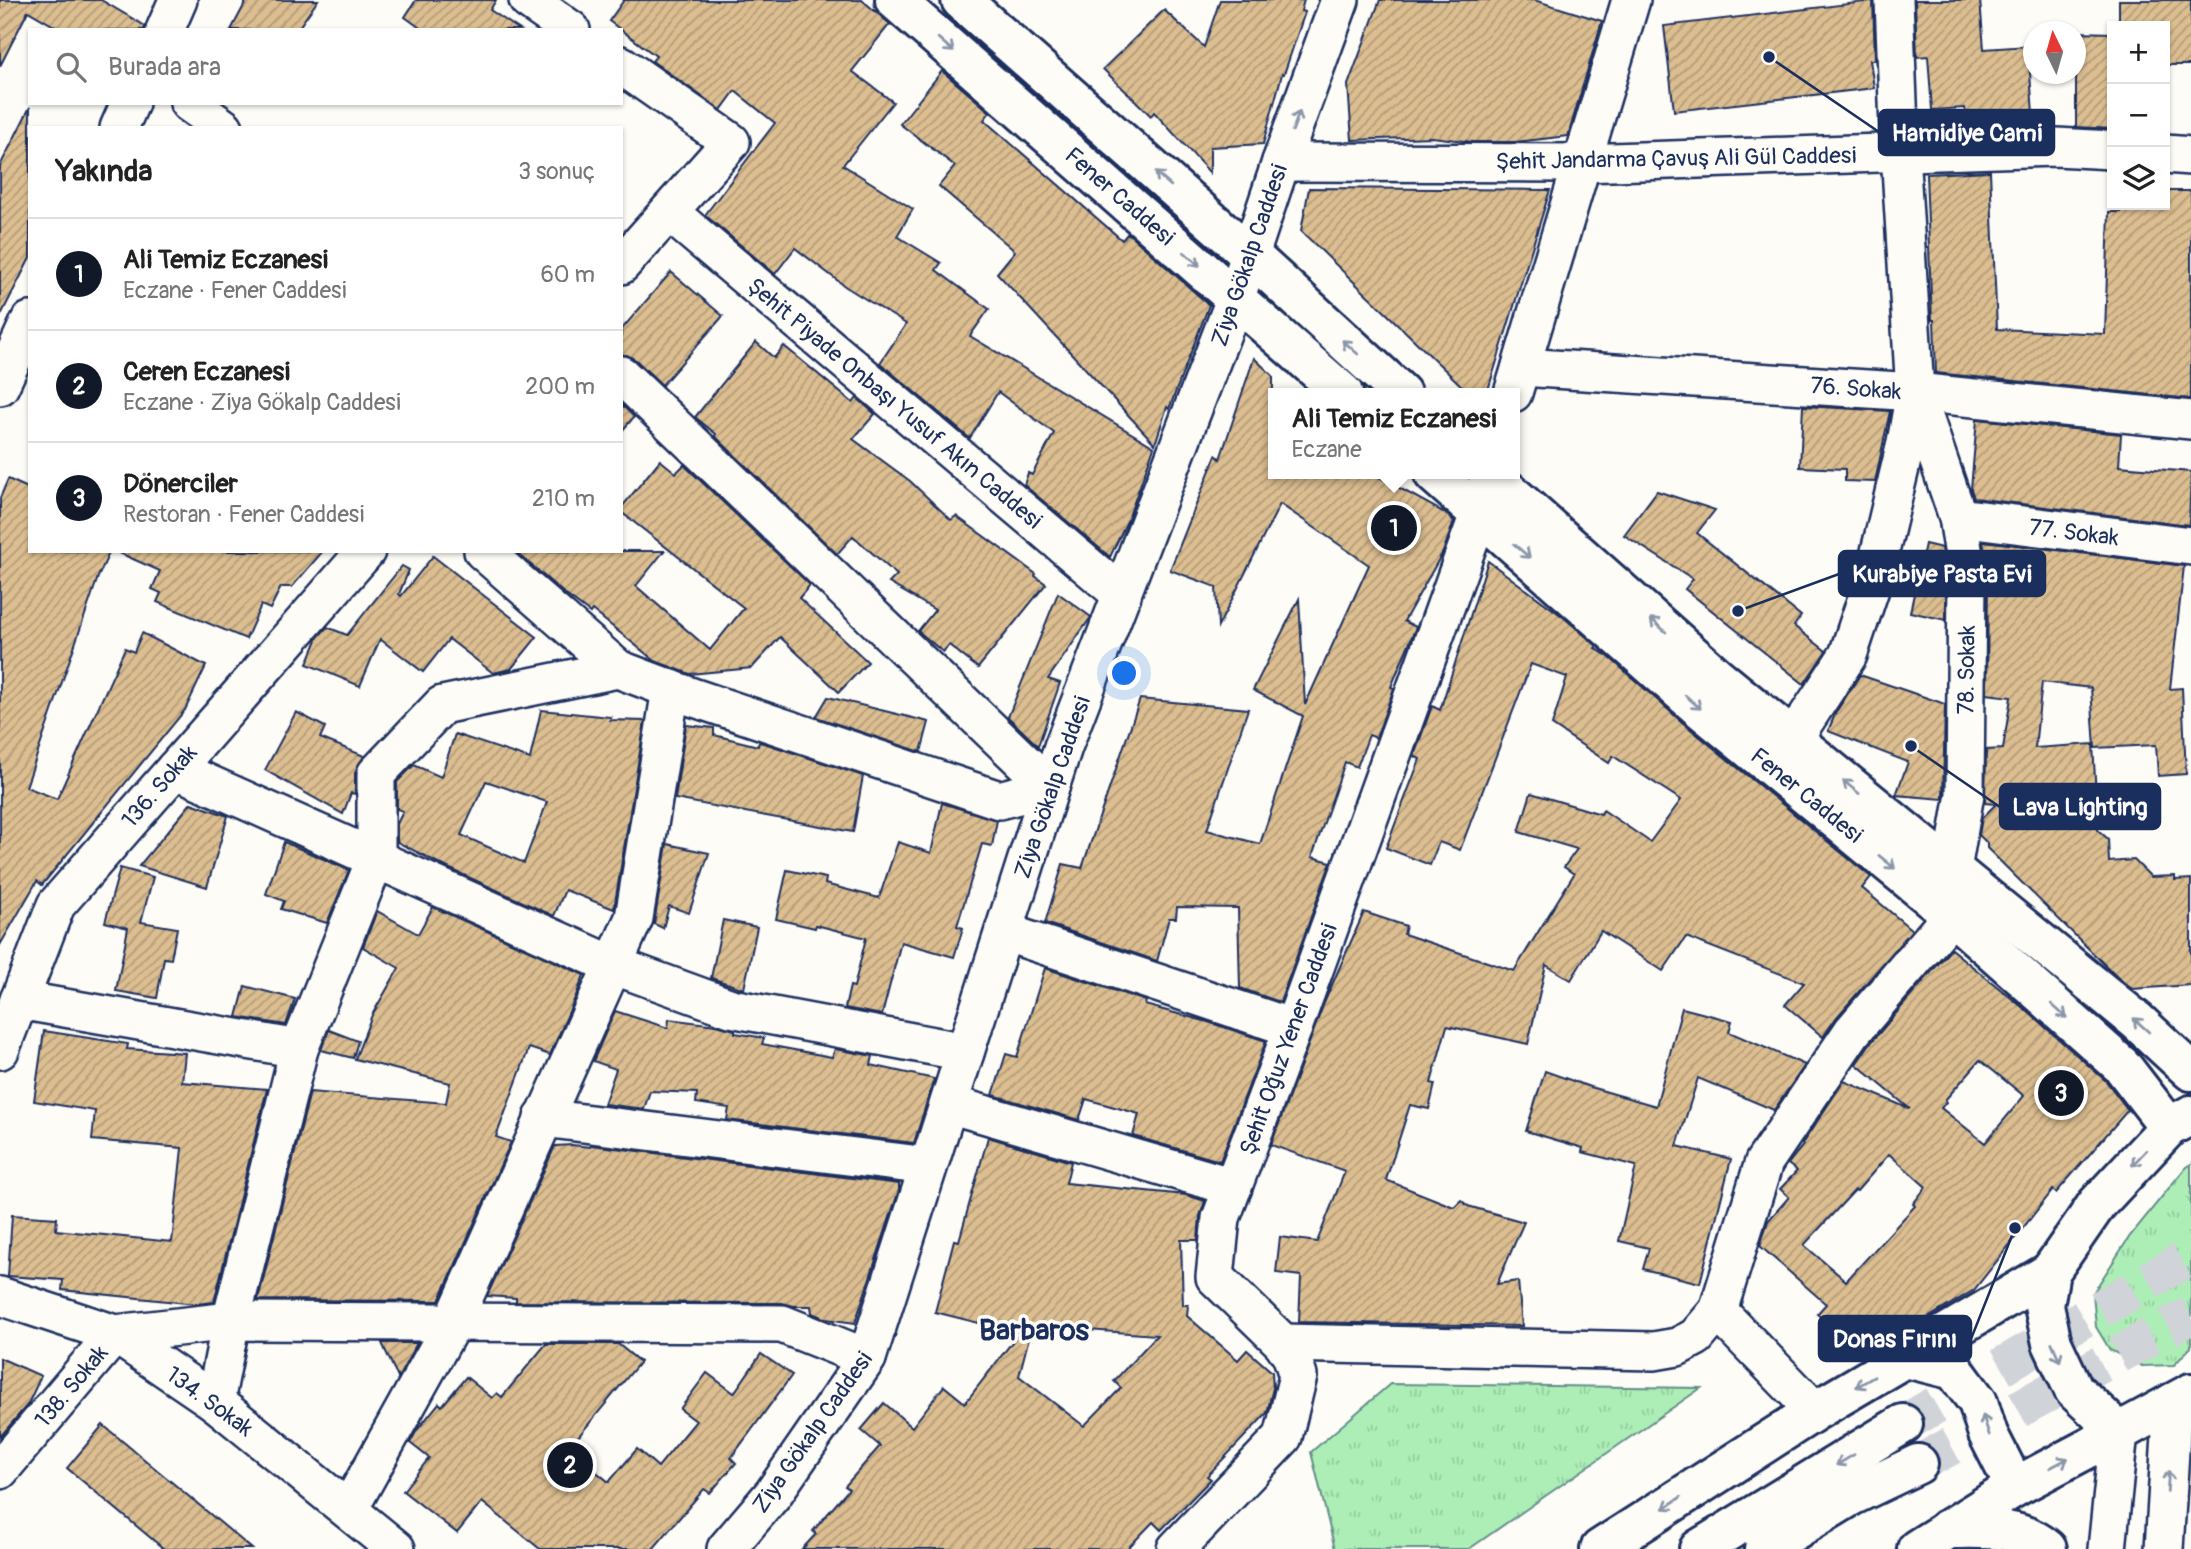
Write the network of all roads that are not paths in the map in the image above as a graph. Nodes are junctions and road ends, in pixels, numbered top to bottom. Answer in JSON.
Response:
{"nodes":[{"id":1,"x":528,"y":0,"type":"edge"},
{"id":2,"x":895,"y":0,"type":"edge"},
{"id":3,"x":961,"y":0,"type":"edge"},
{"id":4,"x":1340,"y":0,"type":"edge"},
{"id":5,"x":1631,"y":0,"type":"edge"},
{"id":6,"x":1894,"y":0,"type":"edge"},
{"id":7,"x":567,"y":28,"type":"edge"},
{"id":8,"x":623,"y":66,"type":"edge"},
{"id":9,"x":129,"y":105,"type":"edge"},
{"id":10,"x":192,"y":105,"type":"edge"},
{"id":11,"x":120,"y":126,"type":"edge"},
{"id":12,"x":221,"y":126,"type":"edge"},
{"id":13,"x":2107,"y":150,"type":"edge"},
{"id":14,"x":1900,"y":152,"type":"junction"},
{"id":15,"x":2170,"y":154,"type":"edge"},
{"id":16,"x":2191,"y":156,"type":"edge"},
{"id":17,"x":1281,"y":162,"type":"junction"},
{"id":18,"x":1582,"y":163,"type":"junction"},
{"id":19,"x":669,"y":212,"type":"junction"},
{"id":20,"x":1249,"y":254,"type":"junction"},
{"id":21,"x":623,"y":263,"type":"edge"},
{"id":22,"x":1236,"y":297,"type":"junction"},
{"id":23,"x":28,"y":325,"type":"edge"},
{"id":24,"x":623,"y":377,"type":"edge"},
{"id":25,"x":1517,"y":380,"type":"edge"},
{"id":26,"x":0,"y":386,"type":"edge"},
{"id":27,"x":1337,"y":388,"type":"edge"},
{"id":28,"x":1396,"y":388,"type":"edge"},
{"id":29,"x":1915,"y":392,"type":"junction"},
{"id":30,"x":2191,"y":420,"type":"edge"},
{"id":31,"x":1440,"y":479,"type":"edge"},
{"id":32,"x":1488,"y":479,"type":"edge"},
{"id":33,"x":1495,"y":479,"type":"edge"},
{"id":34,"x":1479,"y":514,"type":"junction"},
{"id":35,"x":1958,"y":517,"type":"junction"},
{"id":36,"x":2191,"y":546,"type":"edge"},
{"id":37,"x":364,"y":553,"type":"edge"},
{"id":38,"x":485,"y":553,"type":"edge"},
{"id":39,"x":1122,"y":595,"type":"junction"},
{"id":40,"x":618,"y":669,"type":"junction"},
{"id":41,"x":671,"y":689,"type":"junction"},
{"id":42,"x":1793,"y":739,"type":"junction"},
{"id":43,"x":175,"y":769,"type":"junction"},
{"id":44,"x":1050,"y":788,"type":"junction"},
{"id":45,"x":376,"y":859,"type":"junction"},
{"id":46,"x":1952,"y":870,"type":"junction"},
{"id":47,"x":1952,"y":915,"type":"junction"},
{"id":48,"x":1004,"y":932,"type":"junction"},
{"id":49,"x":613,"y":965,"type":"junction"},
{"id":50,"x":19,"y":1000,"type":"junction"},
{"id":51,"x":1293,"y":1028,"type":"junction"},
{"id":52,"x":0,"y":1049,"type":"edge"},
{"id":53,"x":299,"y":1049,"type":"junction"},
{"id":54,"x":965,"y":1052,"type":"junction"},
{"id":55,"x":2191,"y":1071,"type":"edge"},
{"id":56,"x":949,"y":1104,"type":"junction"},
{"id":57,"x":543,"y":1118,"type":"junction"},
{"id":58,"x":2180,"y":1121,"type":"edge"},
{"id":59,"x":928,"y":1166,"type":"junction"},
{"id":60,"x":1233,"y":1186,"type":"junction"},
{"id":61,"x":2050,"y":1272,"type":"junction"},
{"id":62,"x":0,"y":1296,"type":"edge"},
{"id":63,"x":1718,"y":1311,"type":"junction"},
{"id":64,"x":230,"y":1321,"type":"junction"},
{"id":65,"x":453,"y":1322,"type":"junction"},
{"id":66,"x":115,"y":1334,"type":"junction"},
{"id":67,"x":1283,"y":1343,"type":"junction"},
{"id":68,"x":867,"y":1358,"type":"junction"},
{"id":69,"x":1906,"y":1358,"type":"junction"},
{"id":70,"x":2182,"y":1398,"type":"edge"},
{"id":71,"x":215,"y":1402,"type":"junction"},
{"id":72,"x":1815,"y":1410,"type":"junction"},
{"id":73,"x":1903,"y":1424,"type":"tunnel mouth"},
{"id":74,"x":2119,"y":1432,"type":"junction"},
{"id":75,"x":1918,"y":1464,"type":"tunnel mouth"},
{"id":76,"x":0,"y":1470,"type":"edge"},
{"id":77,"x":2015,"y":1487,"type":"junction"},
{"id":78,"x":349,"y":1509,"type":"junction"},
{"id":79,"x":1932,"y":1539,"type":"edge"},
{"id":80,"x":396,"y":1549,"type":"edge"},
{"id":81,"x":726,"y":1549,"type":"edge"},
{"id":82,"x":1176,"y":1549,"type":"edge"},
{"id":83,"x":1600,"y":1549,"type":"edge"},
{"id":84,"x":1699,"y":1549,"type":"edge"},
{"id":85,"x":1764,"y":1549,"type":"edge"},
{"id":86,"x":2047,"y":1549,"type":"edge"},
{"id":87,"x":2107,"y":1549,"type":"edge"},
{"id":88,"x":2164,"y":1549,"type":"edge"}],
"edges":[{"from":1,"to":7,"type":"street"},
{"from":2,"to":22,"type":"main road","name":"Fener Caddesi","one_way":true},
{"from":20,"to":3,"type":"main road","name":"Fener Caddesi","one_way":true},
{"from":17,"to":4,"type":"street","name":"Ziya Gökalp Caddesi","one_way":true},
{"from":5,"to":18,"type":"street"},
{"from":6,"to":14,"type":"street"},
{"from":8,"to":19,"type":"street"},
{"from":9,"to":11,"type":"street"},
{"from":10,"to":12,"type":"street"},
{"from":13,"to":14,"type":"street","name":"Şehit Jandarma Çavuş Ali Gül Caddesi"},
{"from":14,"to":18,"type":"street","name":"Şehit Jandarma Çavuş Ali Gül Caddesi"},
{"from":14,"to":29,"type":"street"},
{"from":15,"to":16,"type":"street"},
{"from":17,"to":18,"type":"street","name":"Şehit Jandarma Çavuş Ali Gül Caddesi"},
{"from":17,"to":20,"type":"street","name":"Ziya Gökalp Caddesi"},
{"from":18,"to":25,"type":"street"},
{"from":19,"to":21,"type":"street"},
{"from":19,"to":39,"type":"street","name":"Şehit Piyade Onbaşı Yusuf Akın Caddesi"},
{"from":20,"to":22,"type":"street","name":"Ziya Gökalp Caddesi"},
{"from":28,"to":20,"type":"main road","name":"Fener Caddesi","one_way":true},
{"from":22,"to":27,"type":"main road","name":"Fener Caddesi"},
{"from":22,"to":39,"type":"street","name":"Ziya Gökalp Caddesi"},
{"from":23,"to":26,"type":"street"},
{"from":24,"to":44,"type":"street"},
{"from":25,"to":29,"type":"street","name":"76. Sokak"},
{"from":29,"to":30,"type":"street","name":"76. Sokak"},
{"from":29,"to":35,"type":"street","name":"78. Sokak"},
{"from":29,"to":42,"type":"street"},
{"from":31,"to":34,"type":"main road","name":"Fener Caddesi"},
{"from":32,"to":34,"type":"street","name":"Şehit Oğuz Yener Caddesi"},
{"from":42,"to":33,"type":"main road","name":"Fener Caddesi","one_way":true},
{"from":34,"to":47,"type":"main road","name":"Fener Caddesi","one_way":true},
{"from":34,"to":51,"type":"street","name":"Şehit Oğuz Yener Caddesi"},
{"from":35,"to":36,"type":"street","name":"77. Sokak"},
{"from":35,"to":46,"type":"street","name":"78. Sokak"},
{"from":37,"to":43,"type":"street","name":"136. Sokak"},
{"from":38,"to":40,"type":"street"},
{"from":39,"to":44,"type":"street","name":"Ziya Gökalp Caddesi"},
{"from":40,"to":41,"type":"street"},
{"from":40,"to":45,"type":"street"},
{"from":41,"to":44,"type":"street"},
{"from":41,"to":49,"type":"street"},
{"from":46,"to":42,"type":"main road","name":"Fener Caddesi","one_way":true},
{"from":43,"to":45,"type":"street"},
{"from":43,"to":50,"type":"street","name":"136. Sokak"},
{"from":44,"to":48,"type":"street","name":"Ziya Gökalp Caddesi"},
{"from":45,"to":49,"type":"street"},
{"from":45,"to":53,"type":"street"},
{"from":55,"to":46,"type":"main road","name":"Fener Caddesi","one_way":true},
{"from":47,"to":58,"type":"main road","name":"Fener Caddesi","one_way":true},
{"from":47,"to":63,"type":"street"},
{"from":48,"to":51,"type":"street"},
{"from":48,"to":54,"type":"street","name":"Ziya Gökalp Caddesi"},
{"from":49,"to":54,"type":"street"},
{"from":49,"to":57,"type":"street"},
{"from":50,"to":52,"type":"street","name":"136. Sokak"},
{"from":50,"to":53,"type":"street"},
{"from":51,"to":60,"type":"street","name":"Şehit Oğuz Yener Caddesi"},
{"from":53,"to":64,"type":"street"},
{"from":54,"to":56,"type":"street","name":"Ziya Gökalp Caddesi"},
{"from":56,"to":59,"type":"street","name":"Ziya Gökalp Caddesi"},
{"from":56,"to":60,"type":"street"},
{"from":57,"to":59,"type":"street"},
{"from":57,"to":65,"type":"street"},
{"from":58,"to":61,"type":"main road","one_way":true},
{"from":59,"to":68,"type":"street","name":"Ziya Gökalp Caddesi"},
{"from":60,"to":67,"type":"street","name":"Şehit Oğuz Yener Caddesi"},
{"from":61,"to":69,"type":"main road"},
{"from":61,"to":74,"type":"main road","one_way":true},
{"from":62,"to":66,"type":"street","name":"134. Sokak"},
{"from":63,"to":67,"type":"street"},
{"from":63,"to":72,"type":"street"},
{"from":64,"to":65,"type":"street"},
{"from":64,"to":66,"type":"street"},
{"from":64,"to":71,"type":"street"},
{"from":65,"to":68,"type":"street"},
{"from":65,"to":78,"type":"street"},
{"from":66,"to":71,"type":"street","name":"134. Sokak"},
{"from":66,"to":76,"type":"street","name":"138. Sokak"},
{"from":67,"to":82,"type":"street","name":"Şehit Oğuz Yener Caddesi"},
{"from":68,"to":81,"type":"street","name":"Ziya Gökalp Caddesi"},
{"from":69,"to":72,"type":"main road","one_way":true},
{"from":77,"to":69,"type":"main road","one_way":true},
{"from":70,"to":74,"type":"main road"},
{"from":88,"to":70,"type":"street","one_way":true},
{"from":71,"to":78,"type":"street","name":"134. Sokak"},
{"from":72,"to":83,"type":"main road","one_way":true},
{"from":73,"to":84,"type":"main road","one_way":true},
{"from":77,"to":74,"type":"main road","one_way":true},
{"from":74,"to":87,"type":"street"},
{"from":75,"to":85,"type":"main road"},
{"from":77,"to":79,"type":"main road"},
{"from":78,"to":80,"type":"street","name":"134. Sokak"},
{"from":79,"to":86,"type":"main road"}]}
